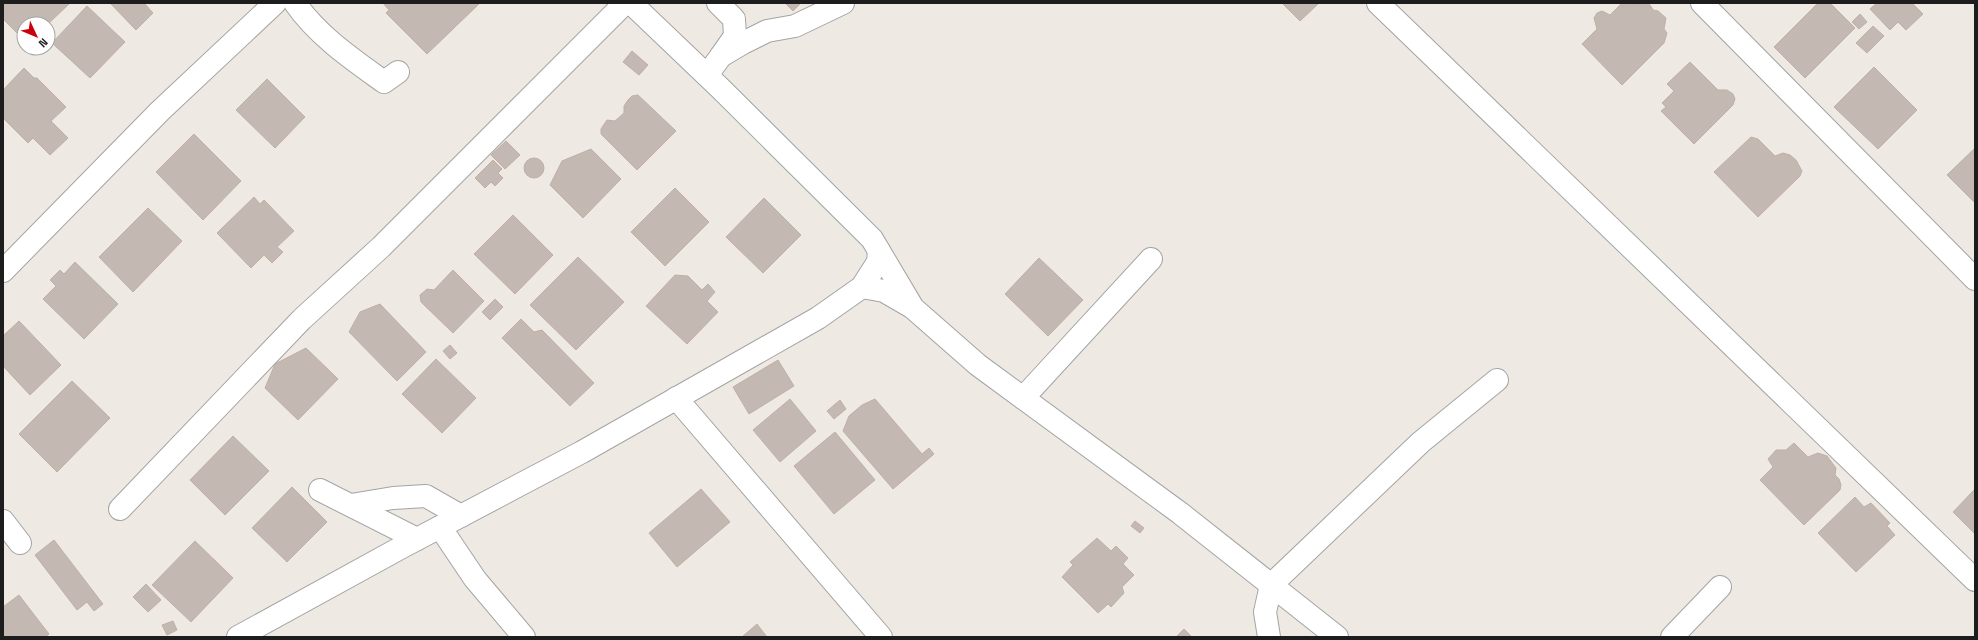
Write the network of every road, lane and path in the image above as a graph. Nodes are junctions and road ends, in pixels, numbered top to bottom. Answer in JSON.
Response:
{"nodes":[{"id":1,"x":276,"y":3,"type":"edge"},
{"id":2,"x":295,"y":3,"type":"edge"},
{"id":3,"x":625,"y":3,"type":"edge"},
{"id":4,"x":631,"y":3,"type":"edge"},
{"id":5,"x":718,"y":3,"type":"edge"},
{"id":6,"x":843,"y":3,"type":"edge"},
{"id":7,"x":1378,"y":3,"type":"edge"},
{"id":8,"x":1702,"y":3,"type":"edge"},
{"id":9,"x":721,"y":56,"type":"junction"},
{"id":10,"x":398,"y":72,"type":"dead end"},
{"id":11,"x":707,"y":75,"type":"junction"},
{"id":12,"x":879,"y":251,"type":"junction"},
{"id":13,"x":1151,"y":259,"type":"dead end"},
{"id":14,"x":3,"y":271,"type":"edge"},
{"id":15,"x":1975,"y":279,"type":"edge"},
{"id":16,"x":862,"y":287,"type":"junction"},
{"id":17,"x":913,"y":308,"type":"junction"},
{"id":18,"x":1497,"y":380,"type":"dead end"},
{"id":19,"x":676,"y":398,"type":"junction"},
{"id":20,"x":1023,"y":398,"type":"junction"},
{"id":21,"x":320,"y":490,"type":"dead end"},
{"id":22,"x":351,"y":505,"type":"junction"},
{"id":23,"x":120,"y":509,"type":"dead end"},
{"id":24,"x":461,"y":516,"type":"junction"},
{"id":25,"x":3,"y":521,"type":"edge"},
{"id":26,"x":440,"y":527,"type":"junction"},
{"id":27,"x":417,"y":539,"type":"junction"},
{"id":28,"x":20,"y":543,"type":"dead end"},
{"id":29,"x":1975,"y":580,"type":"edge"},
{"id":30,"x":1272,"y":585,"type":"junction"},
{"id":31,"x":1720,"y":587,"type":"dead end"},
{"id":32,"x":238,"y":637,"type":"edge"},
{"id":33,"x":524,"y":637,"type":"edge"},
{"id":34,"x":881,"y":637,"type":"edge"},
{"id":35,"x":1269,"y":637,"type":"edge"},
{"id":36,"x":1337,"y":637,"type":"edge"},
{"id":37,"x":1672,"y":637,"type":"edge"}],
"edges":[{"from":1,"to":14,"type":"street"},
{"from":2,"to":10,"type":"street"},
{"from":3,"to":23,"type":"street"},
{"from":4,"to":11,"type":"street"},
{"from":5,"to":9,"type":"street"},
{"from":6,"to":9,"type":"street"},
{"from":7,"to":29,"type":"street"},
{"from":8,"to":15,"type":"street"},
{"from":9,"to":11,"type":"street"},
{"from":11,"to":12,"type":"street"},
{"from":12,"to":16,"type":"street"},
{"from":12,"to":17,"type":"street"},
{"from":13,"to":20,"type":"street"},
{"from":16,"to":17,"type":"street"},
{"from":16,"to":19,"type":"street"},
{"from":17,"to":20,"type":"street"},
{"from":18,"to":30,"type":"street"},
{"from":19,"to":24,"type":"street"},
{"from":19,"to":34,"type":"street"},
{"from":20,"to":30,"type":"street"},
{"from":21,"to":22,"type":"street"},
{"from":22,"to":24,"type":"street"},
{"from":22,"to":27,"type":"street"},
{"from":24,"to":26,"type":"street"},
{"from":25,"to":28,"type":"street"},
{"from":26,"to":27,"type":"street"},
{"from":26,"to":33,"type":"street"},
{"from":27,"to":32,"type":"street"},
{"from":30,"to":35,"type":"street"},
{"from":30,"to":36,"type":"street"},
{"from":31,"to":37,"type":"street"}]}
